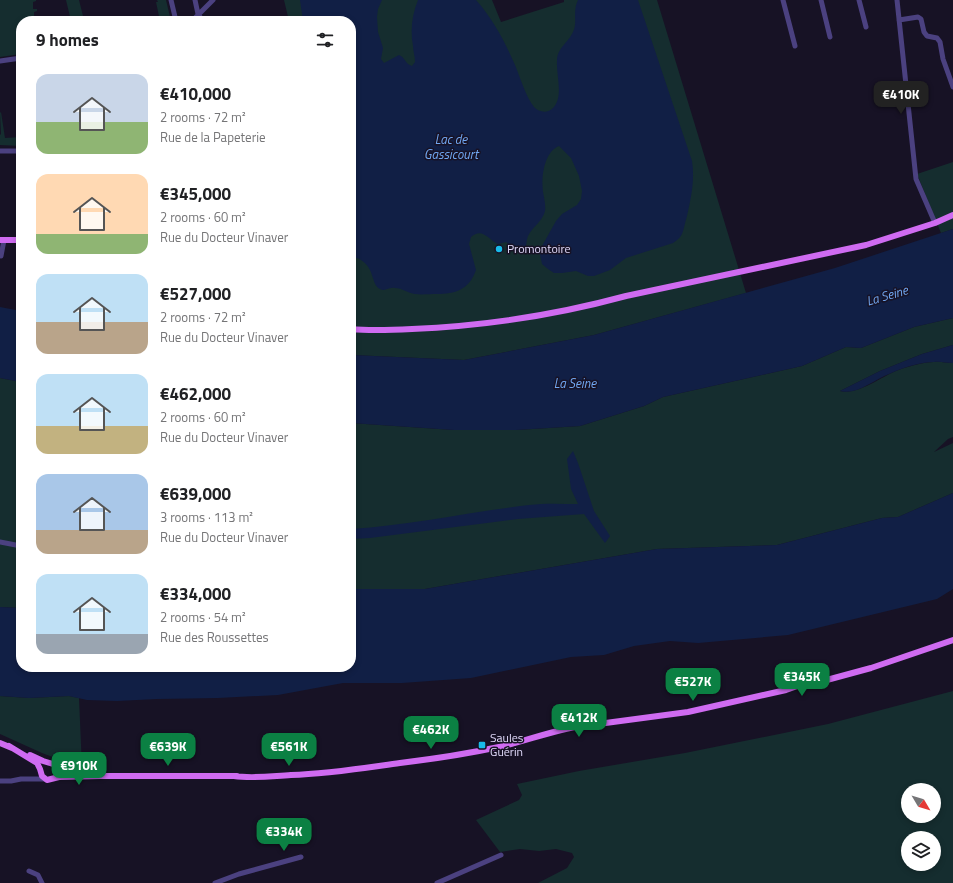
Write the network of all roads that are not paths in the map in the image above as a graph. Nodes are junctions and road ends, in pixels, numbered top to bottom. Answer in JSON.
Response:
{"nodes":[{"id":1,"x":172,"y":0,"type":"edge"},
{"id":2,"x":194,"y":0,"type":"edge"},
{"id":3,"x":214,"y":0,"type":"edge"},
{"id":4,"x":783,"y":0,"type":"edge"},
{"id":5,"x":821,"y":0,"type":"edge"},
{"id":6,"x":859,"y":0,"type":"edge"},
{"id":7,"x":897,"y":0,"type":"edge"},
{"id":8,"x":198,"y":14,"type":"joint"},
{"id":9,"x":175,"y":16,"type":"edge"},
{"id":10,"x":899,"y":20,"type":"junction"},
{"id":11,"x":866,"y":27,"type":"dead end"},
{"id":12,"x":830,"y":37,"type":"dead end"},
{"id":13,"x":795,"y":46,"type":"dead end"},
{"id":14,"x":16,"y":59,"type":"edge"},
{"id":15,"x":0,"y":61,"type":"edge"},
{"id":16,"x":953,"y":86,"type":"edge"},
{"id":17,"x":0,"y":151,"type":"edge"},
{"id":18,"x":16,"y":151,"type":"edge"},
{"id":19,"x":953,"y":215,"type":"edge"},
{"id":20,"x":936,"y":223,"type":"junction"},
{"id":21,"x":2,"y":240,"type":"edge"},
{"id":22,"x":16,"y":240,"type":"edge"},
{"id":23,"x":0,"y":256,"type":"edge"},
{"id":24,"x":356,"y":330,"type":"edge"},
{"id":25,"x":0,"y":542,"type":"edge"},
{"id":26,"x":16,"y":545,"type":"edge"},
{"id":27,"x":953,"y":640,"type":"edge"},
{"id":28,"x":0,"y":743,"type":"edge"},
{"id":29,"x":9,"y":746,"type":"junction"},
{"id":30,"x":49,"y":763,"type":"junction"},
{"id":31,"x":56,"y":767,"type":"junction"},
{"id":32,"x":41,"y":772,"type":"junction"},
{"id":33,"x":101,"y":776,"type":"junction"},
{"id":34,"x":45,"y":779,"type":"junction"},
{"id":35,"x":53,"y":779,"type":"junction"},
{"id":36,"x":32,"y":780,"type":"junction"},
{"id":37,"x":0,"y":781,"type":"edge"},
{"id":38,"x":501,"y":855,"type":"dead end"},
{"id":39,"x":301,"y":856,"type":"dead end"},
{"id":40,"x":29,"y":871,"type":"dead end"},
{"id":41,"x":42,"y":883,"type":"edge"},
{"id":42,"x":215,"y":883,"type":"edge"},
{"id":43,"x":437,"y":883,"type":"edge"}],
"edges":[{"from":1,"to":9,"type":"street"},
{"from":2,"to":8,"type":"street"},
{"from":3,"to":8,"type":"street"},
{"from":4,"to":13,"type":"street"},
{"from":5,"to":12,"type":"street"},
{"from":6,"to":11,"type":"street"},
{"from":7,"to":10,"type":"street"},
{"from":10,"to":16,"type":"street"},
{"from":10,"to":20,"type":"street"},
{"from":14,"to":15,"type":"street"},
{"from":17,"to":18,"type":"street"},
{"from":19,"to":20,"type":"main road"},
{"from":20,"to":24,"type":"main road"},
{"from":21,"to":22,"type":"main road"},
{"from":21,"to":23,"type":"street"},
{"from":25,"to":26,"type":"street"},
{"from":27,"to":33,"type":"main road"},
{"from":28,"to":29,"type":"main road"},
{"from":29,"to":30,"type":"main road"},
{"from":29,"to":32,"type":"main road"},
{"from":30,"to":31,"type":"main road"},
{"from":30,"to":32,"type":"main road"},
{"from":31,"to":33,"type":"main road"},
{"from":31,"to":35,"type":"main road"},
{"from":32,"to":34,"type":"main road"},
{"from":32,"to":36,"type":"street"},
{"from":33,"to":35,"type":"main road"},
{"from":34,"to":35,"type":"main road"},
{"from":34,"to":36,"type":"street"},
{"from":36,"to":37,"type":"street"},
{"from":38,"to":43,"type":"street"},
{"from":39,"to":42,"type":"street"},
{"from":40,"to":41,"type":"street"}]}
